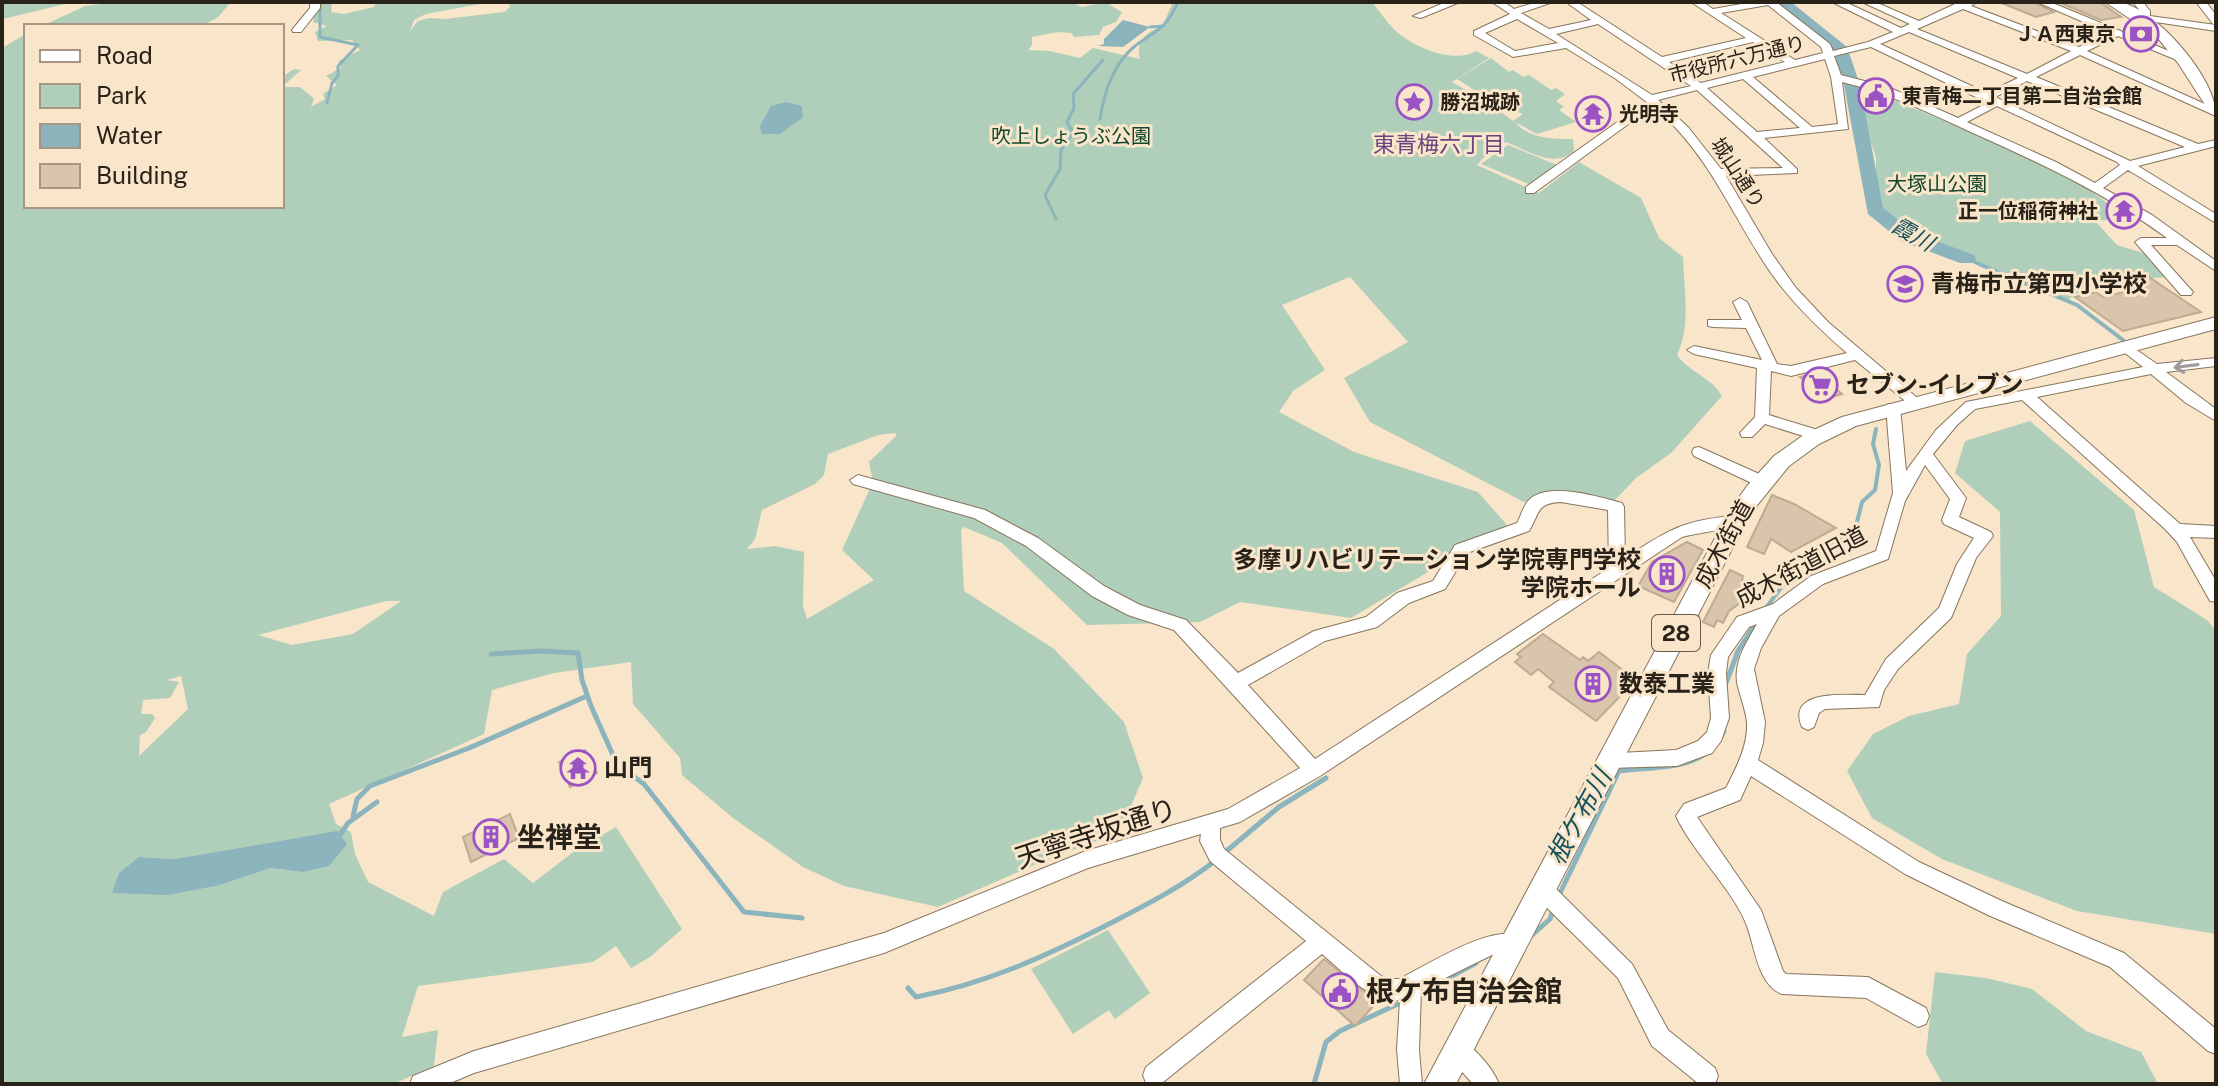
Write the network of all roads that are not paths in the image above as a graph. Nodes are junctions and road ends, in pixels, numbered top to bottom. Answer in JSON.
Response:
{"nodes":[{"id":1,"x":315,"y":2,"type":"edge"},
{"id":2,"x":1455,"y":2,"type":"edge"},
{"id":3,"x":1497,"y":2,"type":"edge"},
{"id":4,"x":1548,"y":2,"type":"edge"},
{"id":5,"x":1571,"y":2,"type":"edge"},
{"id":6,"x":1696,"y":2,"type":"edge"},
{"id":7,"x":1770,"y":2,"type":"edge"},
{"id":8,"x":1837,"y":2,"type":"edge"},
{"id":9,"x":1867,"y":2,"type":"edge"},
{"id":10,"x":1951,"y":2,"type":"edge"},
{"id":11,"x":2042,"y":2,"type":"edge"},
{"id":12,"x":2112,"y":2,"type":"edge"},
{"id":13,"x":2138,"y":2,"type":"edge"},
{"id":14,"x":2201,"y":2,"type":"edge"},
{"id":15,"x":1967,"y":4,"type":"edge"},
{"id":16,"x":1712,"y":12,"type":"junction"},
{"id":17,"x":1515,"y":13,"type":"junction"},
{"id":18,"x":1418,"y":16,"type":"dead end"},
{"id":19,"x":2145,"y":18,"type":"junction"},
{"id":20,"x":1599,"y":21,"type":"junction"},
{"id":21,"x":2216,"y":25,"type":"edge"},
{"id":22,"x":1911,"y":28,"type":"junction"},
{"id":23,"x":297,"y":30,"type":"dead end"},
{"id":24,"x":1546,"y":33,"type":"junction"},
{"id":25,"x":2116,"y":33,"type":"junction"},
{"id":26,"x":1754,"y":39,"type":"junction"},
{"id":27,"x":1872,"y":44,"type":"junction"},
{"id":28,"x":1565,"y":45,"type":"junction"},
{"id":29,"x":2082,"y":52,"type":"junction"},
{"id":30,"x":1833,"y":54,"type":"junction"},
{"id":31,"x":2181,"y":58,"type":"junction"},
{"id":32,"x":1663,"y":60,"type":"junction"},
{"id":33,"x":1794,"y":64,"type":"junction"},
{"id":34,"x":1746,"y":76,"type":"junction"},
{"id":35,"x":2030,"y":77,"type":"junction"},
{"id":36,"x":1838,"y":78,"type":"junction"},
{"id":37,"x":1703,"y":86,"type":"junction"},
{"id":38,"x":1649,"y":99,"type":"junction"},
{"id":39,"x":1991,"y":100,"type":"junction"},
{"id":40,"x":2214,"y":105,"type":"edge"},
{"id":41,"x":1664,"y":110,"type":"junction"},
{"id":42,"x":1958,"y":122,"type":"junction"},
{"id":43,"x":1810,"y":131,"type":"junction"},
{"id":44,"x":1757,"y":136,"type":"junction"},
{"id":45,"x":2216,"y":143,"type":"edge"},
{"id":46,"x":2197,"y":148,"type":"junction"},
{"id":47,"x":2127,"y":165,"type":"junction"},
{"id":48,"x":1715,"y":173,"type":"junction"},
{"id":49,"x":2096,"y":188,"type":"junction"},
{"id":50,"x":1530,"y":190,"type":"dead end"},
{"id":51,"x":2216,"y":219,"type":"edge"},
{"id":52,"x":2179,"y":241,"type":"junction"},
{"id":53,"x":2216,"y":267,"type":"edge"},
{"id":54,"x":2186,"y":292,"type":"dead end"},
{"id":55,"x":1740,"y":302,"type":"dead end"},
{"id":56,"x":1713,"y":323,"type":"dead end"},
{"id":57,"x":2216,"y":323,"type":"edge"},
{"id":58,"x":1750,"y":324,"type":"junction"},
{"id":59,"x":2125,"y":346,"type":"junction"},
{"id":60,"x":1694,"y":350,"type":"dead end"},
{"id":61,"x":1859,"y":355,"type":"junction"},
{"id":62,"x":2216,"y":362,"type":"edge"},
{"id":63,"x":1768,"y":366,"type":"junction"},
{"id":64,"x":2156,"y":369,"type":"junction"},
{"id":65,"x":2026,"y":395,"type":"junction"},
{"id":66,"x":1904,"y":404,"type":"junction"},
{"id":67,"x":2216,"y":416,"type":"edge"},
{"id":68,"x":1762,"y":418,"type":"junction"},
{"id":69,"x":1747,"y":433,"type":"dead end"},
{"id":70,"x":1816,"y":435,"type":"junction"},
{"id":71,"x":1699,"y":452,"type":"dead end"},
{"id":72,"x":1926,"y":455,"type":"junction"},
{"id":73,"x":858,"y":480,"type":"dead end"},
{"id":74,"x":1761,"y":481,"type":"junction"},
{"id":75,"x":1900,"y":493,"type":"junction"},
{"id":76,"x":1734,"y":522,"type":"junction"},
{"id":77,"x":2175,"y":530,"type":"junction"},
{"id":78,"x":2216,"y":532,"type":"edge"},
{"id":79,"x":1617,"y":570,"type":"junction"},
{"id":80,"x":2216,"y":596,"type":"edge"},
{"id":81,"x":1763,"y":615,"type":"junction"},
{"id":82,"x":1236,"y":683,"type":"junction"},
{"id":83,"x":1808,"y":722,"type":"dead end"},
{"id":84,"x":1608,"y":760,"type":"junction"},
{"id":85,"x":1748,"y":764,"type":"junction"},
{"id":86,"x":1313,"y":770,"type":"junction"},
{"id":87,"x":1211,"y":825,"type":"junction"},
{"id":88,"x":1551,"y":898,"type":"junction"},
{"id":89,"x":1321,"y":942,"type":"junction"},
{"id":90,"x":1509,"y":949,"type":"junction"},
{"id":91,"x":1410,"y":993,"type":"junction"},
{"id":92,"x":1918,"y":1016,"type":"dead end"},
{"id":93,"x":2216,"y":1043,"type":"edge"},
{"id":94,"x":1457,"y":1049,"type":"junction"},
{"id":95,"x":1154,"y":1075,"type":"dead end"},
{"id":96,"x":1707,"y":1076,"type":"dead end"},
{"id":97,"x":421,"y":1084,"type":"edge"},
{"id":98,"x":1411,"y":1084,"type":"edge"},
{"id":99,"x":1439,"y":1084,"type":"edge"},
{"id":100,"x":1488,"y":1084,"type":"edge"}],
"edges":[{"from":1,"to":23,"type":"street"},
{"from":2,"to":18,"type":"street"},
{"from":3,"to":17,"type":"street","name":"城山通り"},
{"from":4,"to":17,"type":"street"},
{"from":5,"to":20,"type":"street"},
{"from":6,"to":16,"type":"street"},
{"from":7,"to":16,"type":"street"},
{"from":7,"to":30,"type":"street"},
{"from":8,"to":22,"type":"street"},
{"from":9,"to":22,"type":"street"},
{"from":10,"to":15,"type":"street"},
{"from":11,"to":25,"type":"street"},
{"from":12,"to":19,"type":"main road"},
{"from":13,"to":19,"type":"street"},
{"from":14,"to":21,"type":"street"},
{"from":15,"to":22,"type":"street"},
{"from":15,"to":29,"type":"street"},
{"from":16,"to":26,"type":"street"},
{"from":17,"to":24,"type":"street","name":"城山通り"},
{"from":17,"to":28,"type":"street"},
{"from":19,"to":21,"type":"street"},
{"from":19,"to":31,"type":"main road"},
{"from":20,"to":24,"type":"street"},
{"from":20,"to":32,"type":"street"},
{"from":22,"to":27,"type":"street"},
{"from":22,"to":35,"type":"street"},
{"from":24,"to":28,"type":"street","name":"城山通り"},
{"from":25,"to":29,"type":"street"},
{"from":25,"to":31,"type":"street"},
{"from":26,"to":32,"type":"street"},
{"from":26,"to":33,"type":"street"},
{"from":27,"to":30,"type":"street","name":"市役所六万通り"},
{"from":27,"to":39,"type":"street"},
{"from":28,"to":38,"type":"street","name":"城山通り"},
{"from":29,"to":35,"type":"street"},
{"from":29,"to":40,"type":"street"},
{"from":30,"to":33,"type":"street","name":"市役所六万通り"},
{"from":30,"to":36,"type":"street"},
{"from":31,"to":40,"type":"main road"},
{"from":32,"to":37,"type":"street"},
{"from":33,"to":34,"type":"street","name":"市役所六万通り"},
{"from":34,"to":37,"type":"street","name":"市役所六万通り"},
{"from":34,"to":43,"type":"street"},
{"from":35,"to":39,"type":"street"},
{"from":35,"to":46,"type":"street"},
{"from":36,"to":42,"type":"street"},
{"from":36,"to":43,"type":"street"},
{"from":37,"to":38,"type":"street","name":"市役所六万通り"},
{"from":37,"to":44,"type":"street"},
{"from":38,"to":41,"type":"street","name":"城山通り"},
{"from":39,"to":42,"type":"street"},
{"from":39,"to":47,"type":"street"},
{"from":41,"to":48,"type":"street","name":"城山通り"},
{"from":41,"to":50,"type":"street"},
{"from":42,"to":49,"type":"street"},
{"from":43,"to":44,"type":"street"},
{"from":44,"to":48,"type":"street"},
{"from":45,"to":46,"type":"street"},
{"from":46,"to":47,"type":"street"},
{"from":47,"to":49,"type":"street"},
{"from":47,"to":51,"type":"street"},
{"from":48,"to":61,"type":"street","name":"城山通り"},
{"from":49,"to":52,"type":"street"},
{"from":52,"to":53,"type":"street"},
{"from":52,"to":54,"type":"street"},
{"from":55,"to":58,"type":"street"},
{"from":56,"to":58,"type":"street"},
{"from":57,"to":59,"type":"main road","name":"成木街道","number":"28"},
{"from":58,"to":63,"type":"street"},
{"from":59,"to":64,"type":"street"},
{"from":59,"to":66,"type":"main road","name":"成木街道","number":"28"},
{"from":60,"to":63,"type":"street"},
{"from":61,"to":63,"type":"street"},
{"from":61,"to":66,"type":"street","name":"城山通り"},
{"from":62,"to":64,"type":"street","name":"成木街道旧道","one_way":true},
{"from":63,"to":68,"type":"street"},
{"from":64,"to":65,"type":"street","name":"成木街道旧道"},
{"from":64,"to":67,"type":"street"},
{"from":65,"to":72,"type":"street","name":"成木街道旧道"},
{"from":65,"to":77,"type":"street"},
{"from":66,"to":70,"type":"main road","name":"成木街道","number":"28"},
{"from":66,"to":75,"type":"street"},
{"from":68,"to":69,"type":"street"},
{"from":68,"to":70,"type":"street"},
{"from":70,"to":74,"type":"main road","name":"成木街道","number":"28"},
{"from":71,"to":74,"type":"street"},
{"from":72,"to":75,"type":"street","name":"成木街道旧道"},
{"from":72,"to":83,"type":"street"},
{"from":73,"to":82,"type":"street"},
{"from":74,"to":76,"type":"main road","name":"成木街道","number":"28"},
{"from":75,"to":81,"type":"street","name":"成木街道旧道"},
{"from":76,"to":79,"type":"street","name":"天寧寺坂通り"},
{"from":76,"to":84,"type":"main road","name":"成木街道","number":"28"},
{"from":77,"to":78,"type":"street"},
{"from":77,"to":80,"type":"street"},
{"from":79,"to":82,"type":"street"},
{"from":79,"to":86,"type":"street","name":"天寧寺坂通り"},
{"from":81,"to":84,"type":"street","name":"成木街道旧道"},
{"from":81,"to":85,"type":"street"},
{"from":82,"to":86,"type":"street"},
{"from":84,"to":88,"type":"main road","name":"成木街道","number":"28"},
{"from":85,"to":92,"type":"street"},
{"from":85,"to":93,"type":"street"},
{"from":86,"to":87,"type":"street","name":"天寧寺坂通り"},
{"from":87,"to":89,"type":"street"},
{"from":87,"to":97,"type":"street","name":"天寧寺坂通り"},
{"from":88,"to":90,"type":"main road","name":"成木街道","number":"28"},
{"from":88,"to":96,"type":"street"},
{"from":89,"to":91,"type":"street"},
{"from":89,"to":95,"type":"street"},
{"from":90,"to":91,"type":"street"},
{"from":90,"to":94,"type":"main road","name":"成木街道","number":"28"},
{"from":91,"to":98,"type":"street"},
{"from":94,"to":99,"type":"main road","name":"成木街道","number":"28"},
{"from":94,"to":100,"type":"street"}]}
